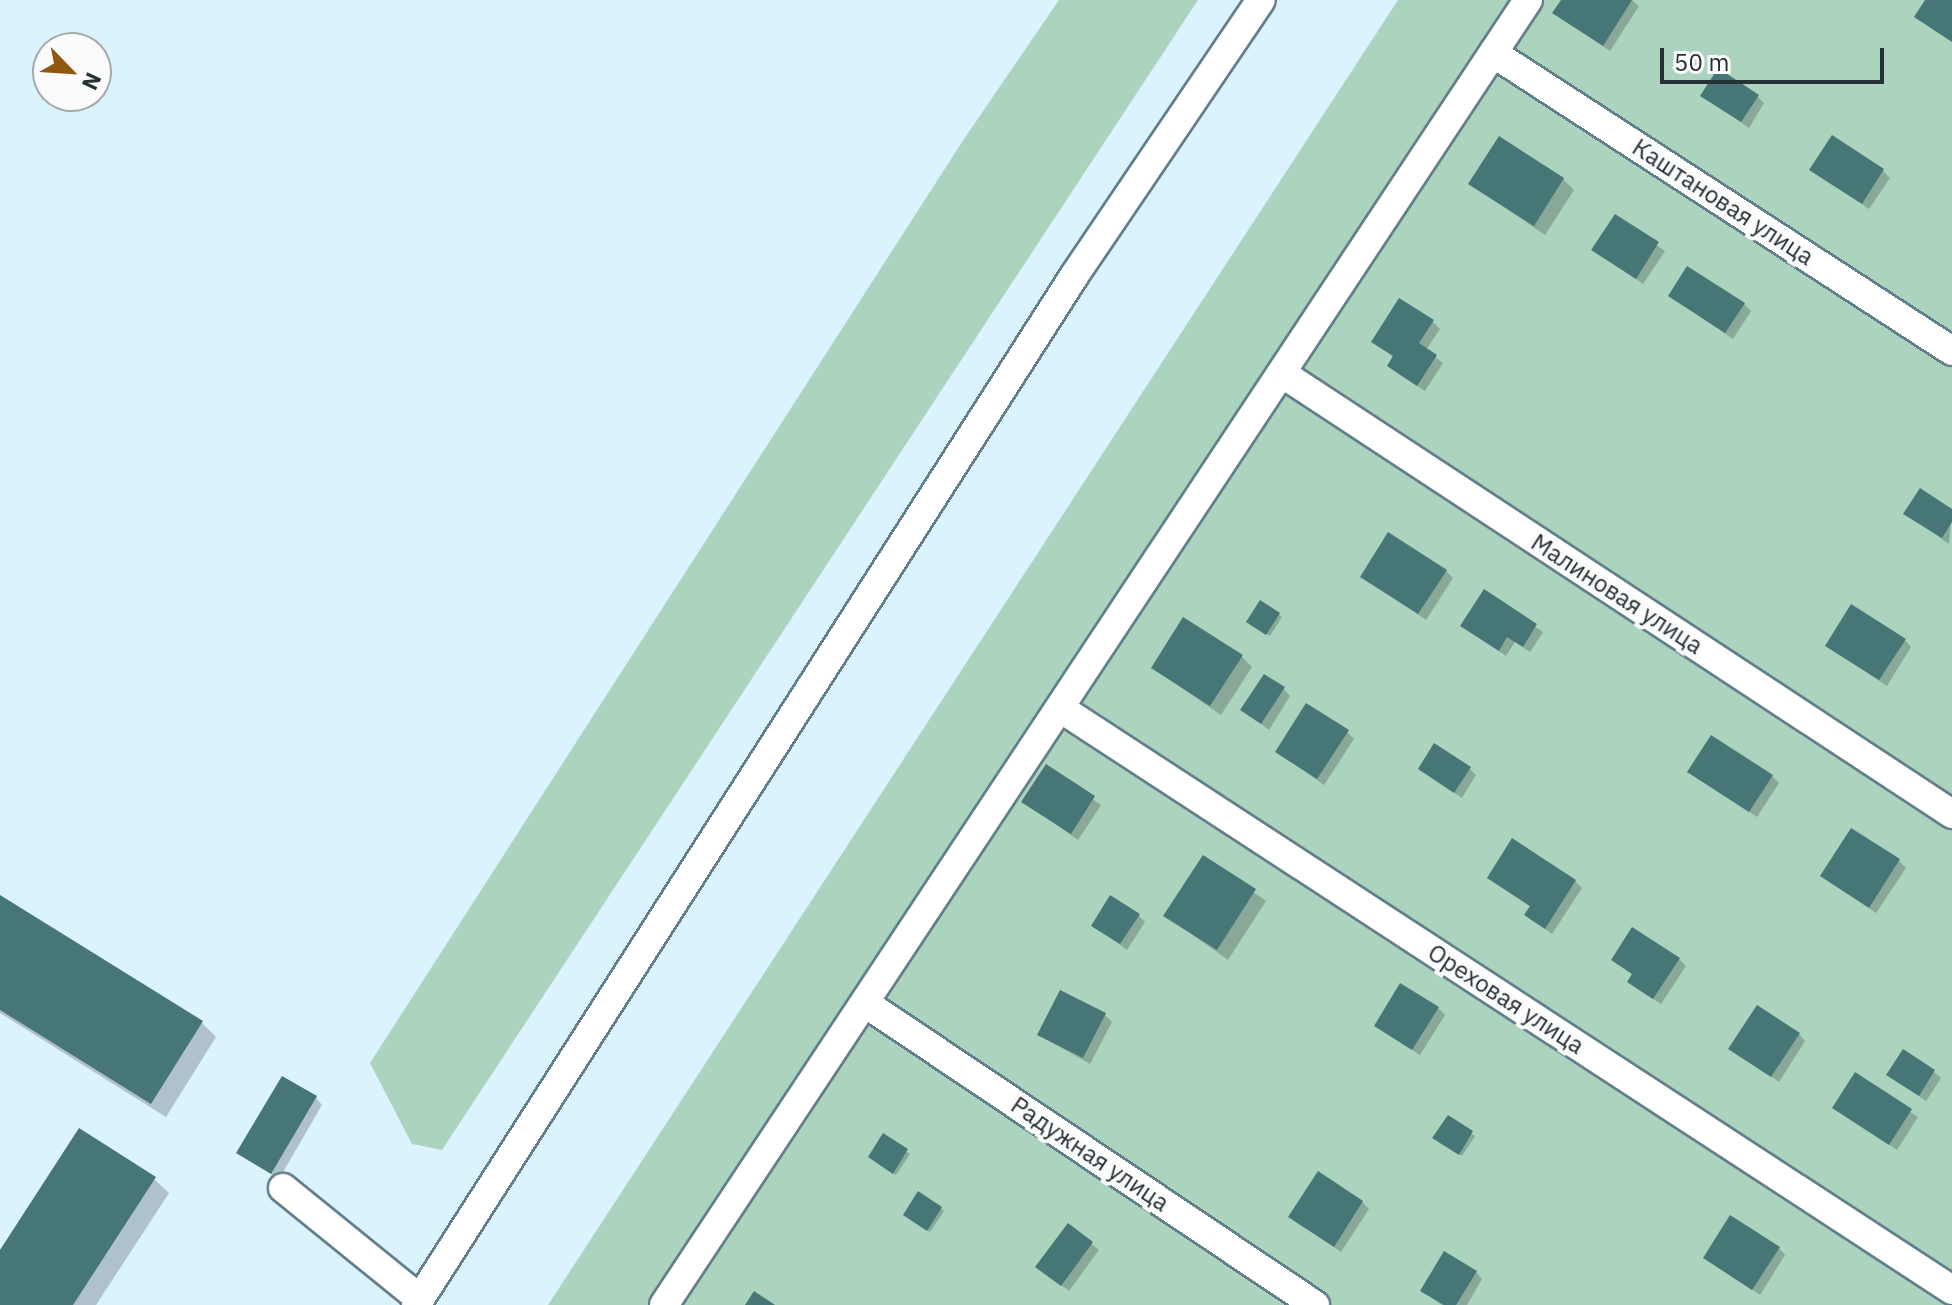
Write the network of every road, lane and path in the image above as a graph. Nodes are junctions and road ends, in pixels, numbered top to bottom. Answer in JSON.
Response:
{"nodes":[{"id":1,"x":1261,"y":0,"type":"edge"},
{"id":2,"x":1528,"y":0,"type":"edge"},
{"id":3,"x":1493,"y":53,"type":"junction"},
{"id":4,"x":1952,"y":351,"type":"edge"},
{"id":5,"x":1283,"y":374,"type":"junction"},
{"id":6,"x":1060,"y":708,"type":"junction"},
{"id":7,"x":1952,"y":814,"type":"edge"},
{"id":8,"x":865,"y":1003,"type":"junction"},
{"id":9,"x":283,"y":1188,"type":"dead end"},
{"id":10,"x":1952,"y":1290,"type":"edge"},
{"id":11,"x":418,"y":1302,"type":"edge"},
{"id":12,"x":664,"y":1305,"type":"edge"},
{"id":13,"x":1315,"y":1305,"type":"edge"}],
"edges":[{"from":1,"to":11,"type":"street"},
{"from":2,"to":3,"type":"street"},
{"from":3,"to":4,"type":"street","name":"Каштановая улица"},
{"from":3,"to":5,"type":"street"},
{"from":5,"to":6,"type":"street"},
{"from":5,"to":7,"type":"street","name":"Малиновая улица"},
{"from":6,"to":8,"type":"street"},
{"from":6,"to":10,"type":"street","name":"Ореховая улица"},
{"from":8,"to":12,"type":"street"},
{"from":8,"to":13,"type":"street","name":"Радужная улица"},
{"from":9,"to":11,"type":"street"}]}
